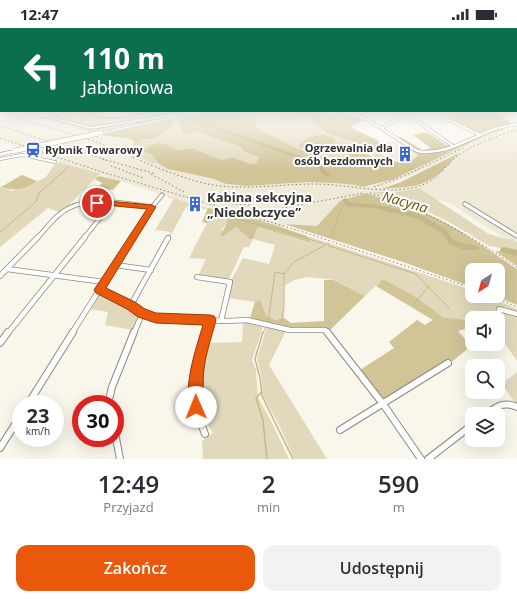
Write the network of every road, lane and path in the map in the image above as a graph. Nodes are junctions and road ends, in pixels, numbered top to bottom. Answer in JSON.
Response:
{"nodes":[{"id":1,"x":118,"y":129,"type":"edge"},
{"id":2,"x":384,"y":129,"type":"edge"},
{"id":3,"x":429,"y":129,"type":"edge"},
{"id":4,"x":467,"y":129,"type":"edge"},
{"id":5,"x":495,"y":129,"type":"edge"},
{"id":6,"x":480,"y":135,"type":"junction"},
{"id":7,"x":453,"y":146,"type":"junction"},
{"id":8,"x":0,"y":154,"type":"edge"},
{"id":9,"x":0,"y":159,"type":"edge"},
{"id":10,"x":55,"y":162,"type":"dead end"},
{"id":11,"x":162,"y":195,"type":"dead end"},
{"id":12,"x":112,"y":203,"type":"junction"},
{"id":13,"x":465,"y":204,"type":"dead end"},
{"id":14,"x":152,"y":207,"type":"junction"},
{"id":15,"x":517,"y":236,"type":"edge"},
{"id":16,"x":168,"y":238,"type":"dead end"},
{"id":17,"x":115,"y":265,"type":"junction"},
{"id":18,"x":7,"y":269,"type":"junction"},
{"id":19,"x":151,"y":270,"type":"junction"},
{"id":20,"x":0,"y":276,"type":"edge"},
{"id":21,"x":54,"y":276,"type":"junction"},
{"id":22,"x":197,"y":277,"type":"dead end"},
{"id":23,"x":104,"y":282,"type":"junction"},
{"id":24,"x":99,"y":290,"type":"junction"},
{"id":25,"x":131,"y":305,"type":"junction"},
{"id":26,"x":499,"y":311,"type":"edge"},
{"id":27,"x":142,"y":314,"type":"junction"},
{"id":28,"x":517,"y":314,"type":"edge"},
{"id":29,"x":210,"y":320,"type":"junction"},
{"id":30,"x":221,"y":321,"type":"junction"},
{"id":31,"x":0,"y":343,"type":"edge"},
{"id":32,"x":448,"y":363,"type":"dead end"},
{"id":33,"x":34,"y":395,"type":"edge"},
{"id":34,"x":110,"y":395,"type":"edge"},
{"id":35,"x":383,"y":404,"type":"junction"},
{"id":36,"x":495,"y":407,"type":"edge"},
{"id":37,"x":517,"y":407,"type":"edge"},
{"id":38,"x":12,"y":429,"type":"edge"},
{"id":39,"x":340,"y":430,"type":"dead end"},
{"id":40,"x":465,"y":430,"type":"edge"},
{"id":41,"x":205,"y":434,"type":"dead end"},
{"id":42,"x":118,"y":447,"type":"edge"},
{"id":43,"x":0,"y":448,"type":"edge"},
{"id":44,"x":120,"y":459,"type":"edge"},
{"id":45,"x":421,"y":459,"type":"edge"},
{"id":46,"x":428,"y":459,"type":"edge"}],
"edges":[{"from":1,"to":8,"type":"main road","bridge":true},
{"from":2,"to":7,"type":"street"},
{"from":3,"to":7,"type":"street"},
{"from":4,"to":6,"type":"street"},
{"from":5,"to":6,"type":"street"},
{"from":6,"to":7,"type":"street"},
{"from":9,"to":10,"type":"street"},
{"from":11,"to":14,"type":"street"},
{"from":12,"to":14,"type":"street"},
{"from":12,"to":18,"type":"street"},
{"from":12,"to":21,"type":"street"},
{"from":13,"to":15,"type":"street"},
{"from":14,"to":17,"type":"street"},
{"from":16,"to":19,"type":"street"},
{"from":17,"to":19,"type":"street"},
{"from":17,"to":23,"type":"street"},
{"from":18,"to":20,"type":"street"},
{"from":18,"to":21,"type":"street"},
{"from":19,"to":25,"type":"street"},
{"from":21,"to":23,"type":"street"},
{"from":21,"to":31,"type":"street"},
{"from":22,"to":30,"type":"street"},
{"from":23,"to":24,"type":"street"},
{"from":24,"to":25,"type":"street"},
{"from":24,"to":33,"type":"street"},
{"from":25,"to":27,"type":"street"},
{"from":26,"to":28,"type":"street"},
{"from":27,"to":29,"type":"street"},
{"from":27,"to":34,"type":"street"},
{"from":29,"to":30,"type":"street"},
{"from":29,"to":41,"type":"street"},
{"from":30,"to":35,"type":"street"},
{"from":32,"to":35,"type":"street"},
{"from":35,"to":39,"type":"street"},
{"from":35,"to":45,"type":"street"},
{"from":36,"to":37,"type":"street"},
{"from":38,"to":43,"type":"street"},
{"from":40,"to":46,"type":"street"},
{"from":42,"to":44,"type":"street"}]}
